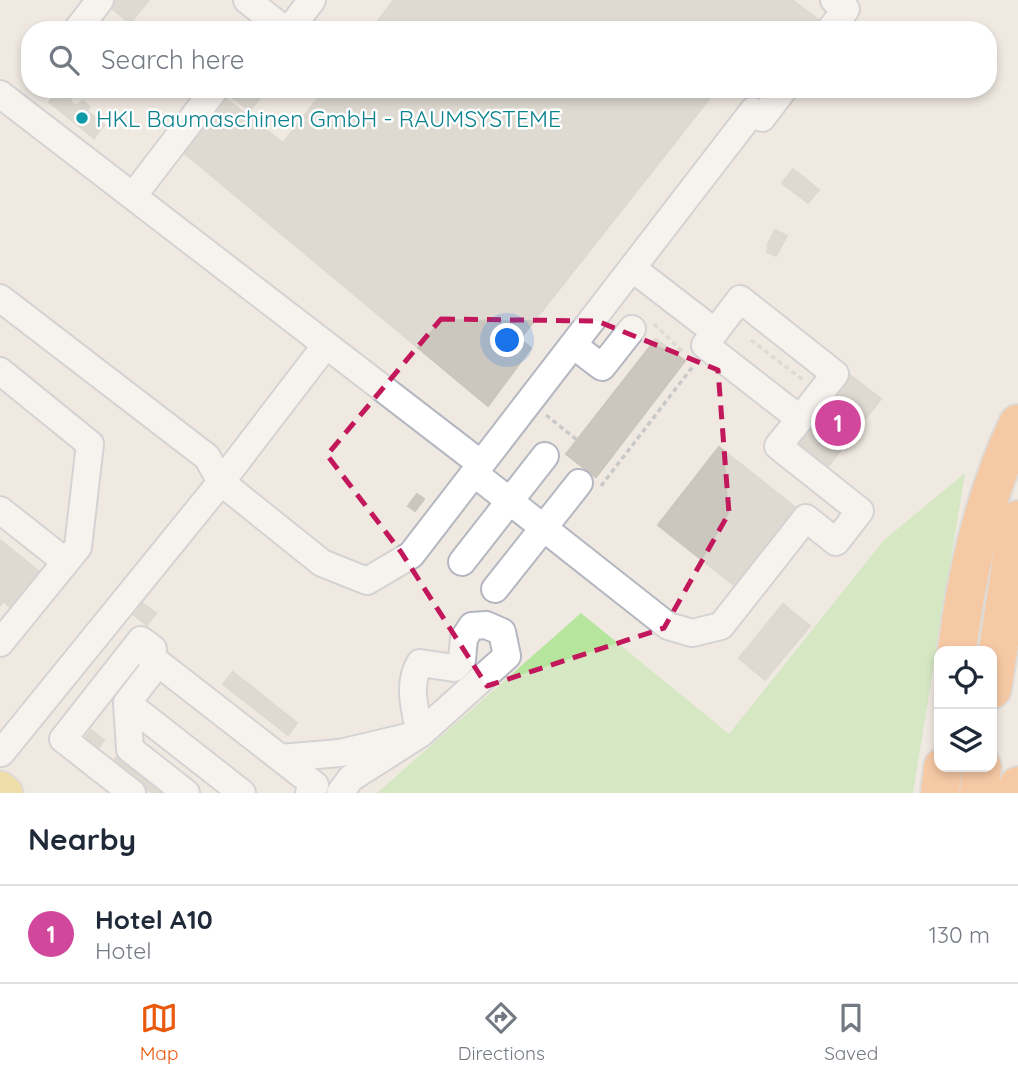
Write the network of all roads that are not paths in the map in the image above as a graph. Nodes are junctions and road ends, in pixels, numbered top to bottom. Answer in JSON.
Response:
{"nodes":[{"id":1,"x":100,"y":0,"type":"edge"},
{"id":2,"x":247,"y":0,"type":"edge"},
{"id":3,"x":312,"y":0,"type":"edge"},
{"id":4,"x":834,"y":0,"type":"edge"},
{"id":5,"x":84,"y":21,"type":"edge"},
{"id":6,"x":270,"y":21,"type":"edge"},
{"id":7,"x":284,"y":21,"type":"edge"},
{"id":8,"x":837,"y":21,"type":"edge"},
{"id":9,"x":208,"y":98,"type":"edge"},
{"id":10,"x":777,"y":98,"type":"edge"},
{"id":11,"x":12,"y":102,"type":"edge"},
{"id":12,"x":133,"y":196,"type":"junction"},
{"id":13,"x":632,"y":268,"type":"junction"},
{"id":14,"x":0,"y":298,"type":"edge"},
{"id":15,"x":640,"y":323,"type":"road end"},
{"id":16,"x":715,"y":332,"type":"junction"},
{"id":17,"x":326,"y":345,"type":"junction"},
{"id":18,"x":573,"y":345,"type":"junction"},
{"id":19,"x":0,"y":371,"type":"edge"},
{"id":20,"x":800,"y":419,"type":"junction"},
{"id":21,"x":1018,"y":424,"type":"edge"},
{"id":22,"x":545,"y":456,"type":"dead end"},
{"id":23,"x":478,"y":468,"type":"junction"},
{"id":24,"x":220,"y":482,"type":"junction"},
{"id":25,"x":588,"y":487,"type":"road end"},
{"id":26,"x":510,"y":501,"type":"junction"},
{"id":27,"x":0,"y":510,"type":"edge"},
{"id":28,"x":1018,"y":520,"type":"edge"},
{"id":29,"x":544,"y":528,"type":"junction"},
{"id":30,"x":66,"y":562,"type":"junction"},
{"id":31,"x":462,"y":562,"type":"dead end"},
{"id":32,"x":495,"y":589,"type":"dead end"},
{"id":33,"x":112,"y":617,"type":"junction"},
{"id":34,"x":141,"y":640,"type":"junction"},
{"id":35,"x":0,"y":642,"type":"edge"},
{"id":36,"x":958,"y":646,"type":"edge"},
{"id":37,"x":997,"y":656,"type":"edge"},
{"id":38,"x":158,"y":663,"type":"junction"},
{"id":39,"x":127,"y":703,"type":"junction"},
{"id":40,"x":1,"y":753,"type":"edge"},
{"id":41,"x":280,"y":758,"type":"junction"},
{"id":42,"x":942,"y":772,"type":"edge"},
{"id":43,"x":981,"y":772,"type":"edge"},
{"id":44,"x":1018,"y":786,"type":"edge"},
{"id":45,"x":0,"y":788,"type":"edge"},
{"id":46,"x":233,"y":789,"type":"edge"},
{"id":47,"x":6,"y":793,"type":"edge"},
{"id":48,"x":132,"y":793,"type":"edge"},
{"id":49,"x":186,"y":793,"type":"edge"},
{"id":50,"x":309,"y":793,"type":"edge"},
{"id":51,"x":340,"y":793,"type":"edge"},
{"id":52,"x":940,"y":793,"type":"edge"},
{"id":53,"x":979,"y":793,"type":"edge"},
{"id":54,"x":1017,"y":793,"type":"edge"}],
"edges":[{"from":1,"to":5,"type":"lane"},
{"from":2,"to":6,"type":"lane"},
{"from":3,"to":7,"type":"lane"},
{"from":4,"to":8,"type":"lane"},
{"from":9,"to":12,"type":"lane"},
{"from":10,"to":13,"type":"lane"},
{"from":11,"to":12,"type":"lane"},
{"from":12,"to":17,"type":"lane"},
{"from":13,"to":16,"type":"lane"},
{"from":13,"to":18,"type":"lane"},
{"from":14,"to":24,"type":"lane"},
{"from":15,"to":18,"type":"lane"},
{"from":16,"to":20,"type":"lane"},
{"from":16,"to":20,"type":"lane"},
{"from":17,"to":23,"type":"lane"},
{"from":17,"to":24,"type":"lane"},
{"from":18,"to":23,"type":"lane"},
{"from":19,"to":30,"type":"lane"},
{"from":20,"to":29,"type":"lane"},
{"from":21,"to":36,"type":"highway"},
{"from":22,"to":26,"type":"lane"},
{"from":23,"to":24,"type":"lane"},
{"from":23,"to":26,"type":"lane"},
{"from":24,"to":33,"type":"lane"},
{"from":25,"to":29,"type":"lane"},
{"from":26,"to":29,"type":"lane"},
{"from":26,"to":31,"type":"lane"},
{"from":27,"to":30,"type":"lane"},
{"from":28,"to":37,"type":"highway"},
{"from":29,"to":32,"type":"lane"},
{"from":30,"to":35,"type":"lane"},
{"from":33,"to":34,"type":"lane"},
{"from":33,"to":40,"type":"lane"},
{"from":34,"to":38,"type":"lane"},
{"from":34,"to":48,"type":"lane"},
{"from":38,"to":39,"type":"lane"},
{"from":38,"to":41,"type":"lane"},
{"from":39,"to":46,"type":"lane"},
{"from":39,"to":49,"type":"lane"},
{"from":41,"to":50,"type":"lane"},
{"from":41,"to":51,"type":"lane"},
{"from":42,"to":52,"type":"highway"},
{"from":43,"to":53,"type":"highway"},
{"from":44,"to":54,"type":"highway"},
{"from":45,"to":47,"type":"main road"}]}
